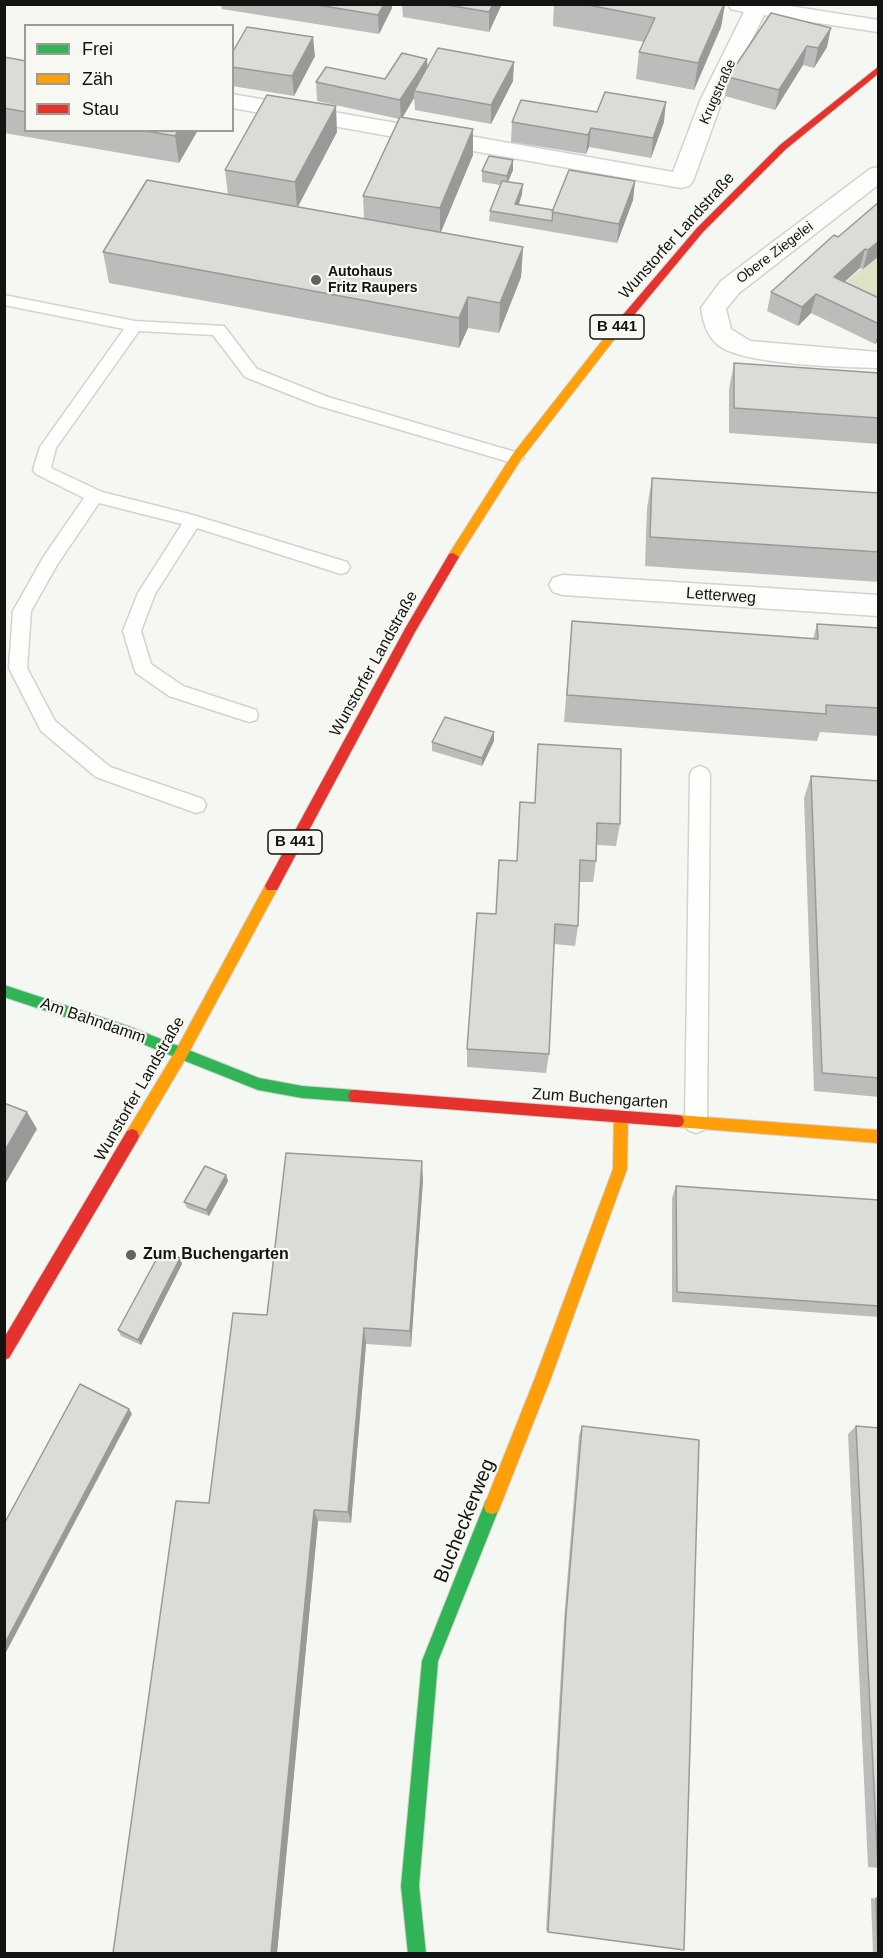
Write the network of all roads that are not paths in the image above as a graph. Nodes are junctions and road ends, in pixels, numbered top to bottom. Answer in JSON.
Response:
{"nodes":[{"id":1,"x":751,"y":6,"type":"edge"},
{"id":2,"x":879,"y":26,"type":"edge"},
{"id":3,"x":879,"y":70,"type":"edge"},
{"id":4,"x":234,"y":101,"type":"edge"},
{"id":5,"x":879,"y":174,"type":"edge"},
{"id":6,"x":4,"y":300,"type":"edge"},
{"id":7,"x":135,"y":327,"type":"junction"},
{"id":8,"x":879,"y":360,"type":"edge"},
{"id":9,"x":516,"y":458,"type":"junction"},
{"id":10,"x":95,"y":495,"type":"junction"},
{"id":11,"x":193,"y":521,"type":"junction"},
{"id":12,"x":341,"y":567,"type":"dead end"},
{"id":13,"x":563,"y":585,"type":"dead end"},
{"id":14,"x":879,"y":606,"type":"edge"},
{"id":15,"x":249,"y":715,"type":"dead end"},
{"id":16,"x":700,"y":774,"type":"dead end"},
{"id":17,"x":196,"y":805,"type":"dead end"},
{"id":18,"x":4,"y":991,"type":"edge"},
{"id":19,"x":181,"y":1054,"type":"junction"},
{"id":20,"x":621,"y":1118,"type":"junction"},
{"id":21,"x":696,"y":1123,"type":"junction"},
{"id":22,"x":879,"y":1137,"type":"edge"},
{"id":23,"x":4,"y":1353,"type":"edge"},
{"id":24,"x":417,"y":1953,"type":"edge"}],
"edges":[{"from":1,"to":2,"type":"street"},
{"from":1,"to":4,"type":"street","name":"Krugstraße"},
{"from":3,"to":9,"type":"main road","name":"Wunstorfer Landstraße","number":"B 441"},
{"from":5,"to":8,"type":"street","name":"Obere Ziegelei"},
{"from":6,"to":7,"type":"lane"},
{"from":7,"to":9,"type":"lane"},
{"from":7,"to":10,"type":"lane"},
{"from":9,"to":19,"type":"main road","name":"Wunstorfer Landstraße","number":"B 441"},
{"from":10,"to":11,"type":"lane"},
{"from":10,"to":17,"type":"lane"},
{"from":11,"to":12,"type":"lane"},
{"from":11,"to":15,"type":"lane"},
{"from":13,"to":14,"type":"street","name":"Letterweg"},
{"from":16,"to":21,"type":"lane"},
{"from":18,"to":19,"type":"main road","name":"Am Bahndamm"},
{"from":19,"to":20,"type":"main road","name":"Zum Buchengarten"},
{"from":19,"to":23,"type":"main road","name":"Wunstorfer Landstraße","number":"B 441"},
{"from":20,"to":21,"type":"main road","name":"Zum Buchengarten"},
{"from":20,"to":24,"type":"main road","name":"Bucheckerweg"},
{"from":21,"to":22,"type":"main road","name":"Zum Buchengarten"}]}
